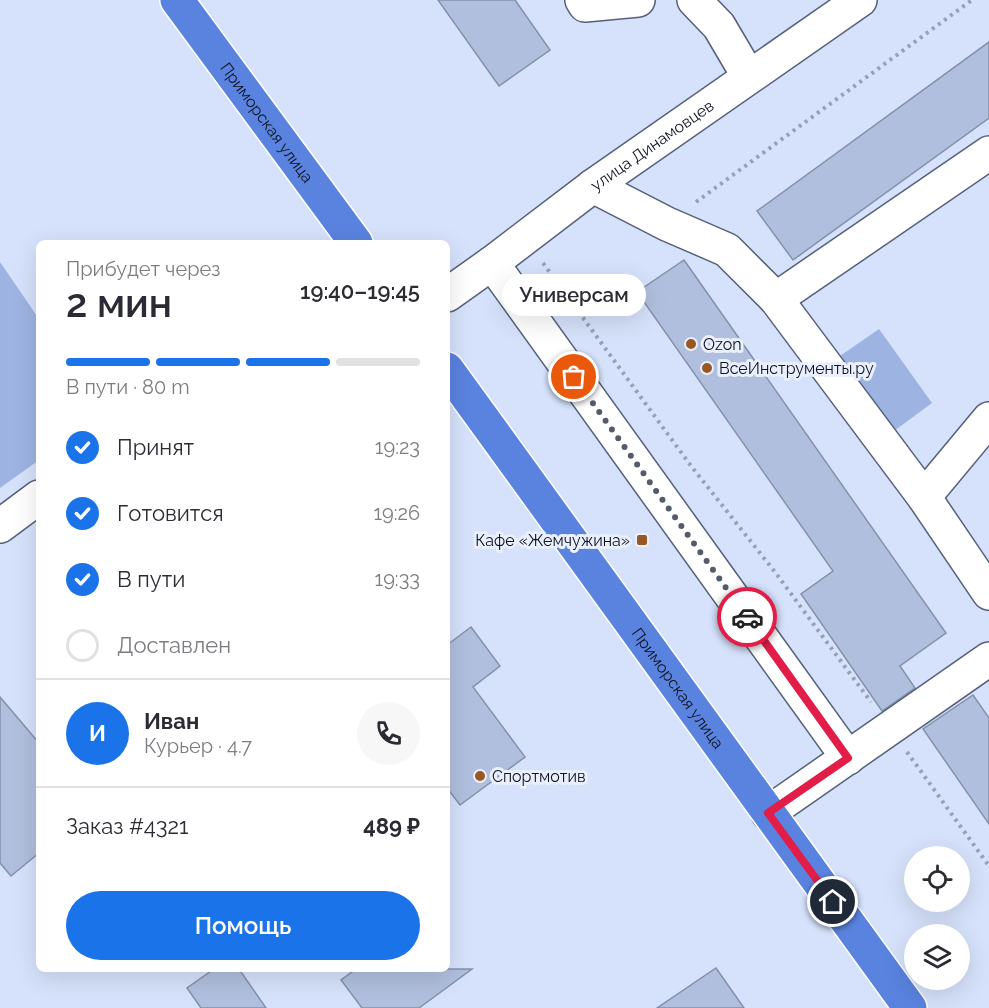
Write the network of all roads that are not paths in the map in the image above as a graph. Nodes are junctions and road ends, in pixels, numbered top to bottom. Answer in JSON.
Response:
{"nodes":[{"id":1,"x":177,"y":0,"type":"edge"},
{"id":2,"x":582,"y":0,"type":"edge"},
{"id":3,"x":638,"y":0,"type":"edge"},
{"id":4,"x":694,"y":0,"type":"edge"},
{"id":5,"x":860,"y":0,"type":"edge"},
{"id":6,"x":749,"y":77,"type":"junction"},
{"id":7,"x":989,"y":153,"type":"edge"},
{"id":8,"x":593,"y":186,"type":"junction"},
{"id":9,"x":354,"y":240,"type":"edge"},
{"id":10,"x":492,"y":263,"type":"junction"},
{"id":11,"x":450,"y":293,"type":"edge"},
{"id":12,"x":776,"y":299,"type":"junction"},
{"id":13,"x":450,"y":373,"type":"edge"},
{"id":14,"x":989,"y":419,"type":"edge"},
{"id":15,"x":924,"y":497,"type":"junction"},
{"id":16,"x":36,"y":499,"type":"edge"},
{"id":17,"x":0,"y":526,"type":"edge"},
{"id":18,"x":989,"y":593,"type":"edge"},
{"id":19,"x":989,"y":659,"type":"edge"},
{"id":20,"x":848,"y":758,"type":"junction"},
{"id":21,"x":768,"y":813,"type":"junction"},
{"id":22,"x":910,"y":1008,"type":"edge"}],
"edges":[{"from":1,"to":9,"type":"highway","name":"Приморская улица"},
{"from":2,"to":3,"type":"street"},
{"from":4,"to":6,"type":"street"},
{"from":5,"to":6,"type":"street","name":"улица Динамовцев"},
{"from":6,"to":8,"type":"street","name":"улица Динамовцев"},
{"from":7,"to":12,"type":"street"},
{"from":8,"to":10,"type":"street","name":"улица Динамовцев"},
{"from":8,"to":12,"type":"street"},
{"from":10,"to":11,"type":"street","name":"улица Динамовцев"},
{"from":10,"to":20,"type":"street"},
{"from":12,"to":15,"type":"street"},
{"from":13,"to":21,"type":"highway","name":"Приморская улица"},
{"from":14,"to":15,"type":"street"},
{"from":15,"to":18,"type":"street"},
{"from":16,"to":17,"type":"street"},
{"from":19,"to":20,"type":"street"},
{"from":20,"to":21,"type":"street"},
{"from":21,"to":22,"type":"highway","name":"Приморская улица"}]}
